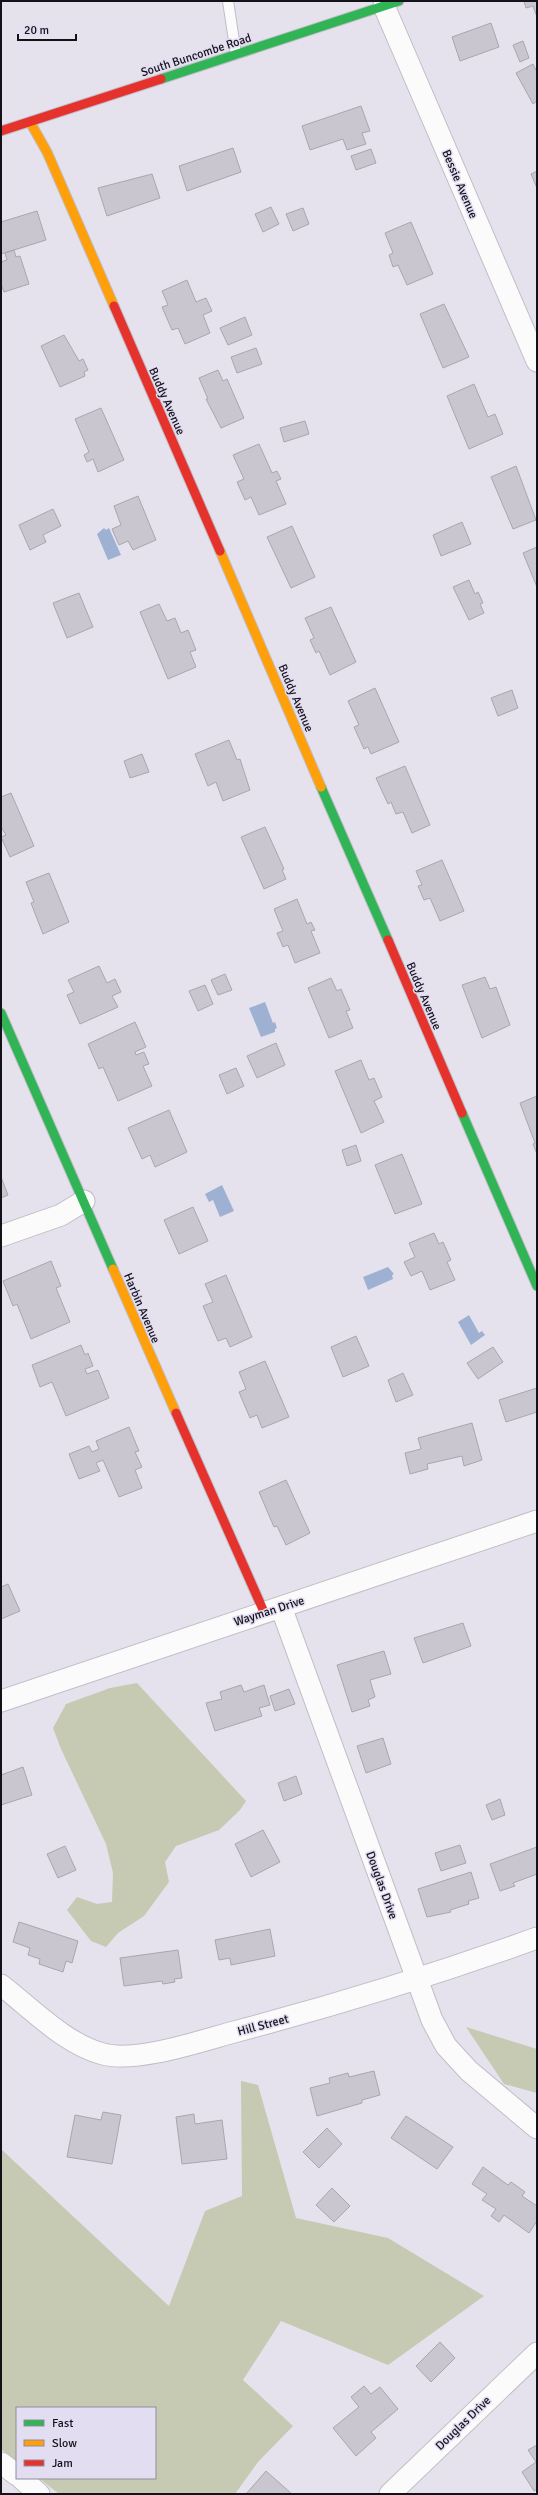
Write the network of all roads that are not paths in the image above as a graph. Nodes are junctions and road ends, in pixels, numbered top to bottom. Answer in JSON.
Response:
{"nodes":[{"id":1,"x":228,"y":1,"type":"edge"},
{"id":2,"x":391,"y":4,"type":"edge"},
{"id":3,"x":236,"y":54,"type":"junction"},
{"id":4,"x":30,"y":122,"type":"junction"},
{"id":5,"x":1,"y":131,"type":"edge"},
{"id":6,"x":537,"y":361,"type":"edge"},
{"id":7,"x":1,"y":1013,"type":"edge"},
{"id":8,"x":84,"y":1201,"type":"junction"},
{"id":9,"x":1,"y":1236,"type":"edge"},
{"id":10,"x":537,"y":1286,"type":"edge"},
{"id":11,"x":537,"y":1521,"type":"edge"},
{"id":12,"x":272,"y":1609,"type":"junction"},
{"id":13,"x":1,"y":1701,"type":"edge"},
{"id":14,"x":537,"y":1938,"type":"edge"},
{"id":15,"x":417,"y":1980,"type":"junction"},
{"id":16,"x":1,"y":1985,"type":"edge"},
{"id":17,"x":537,"y":2128,"type":"edge"},
{"id":18,"x":537,"y":2353,"type":"edge"},
{"id":19,"x":1,"y":2464,"type":"edge"},
{"id":20,"x":16,"y":2474,"type":"edge"},
{"id":21,"x":22,"y":2479,"type":"edge"},
{"id":22,"x":39,"y":2494,"type":"edge"},
{"id":23,"x":390,"y":2494,"type":"edge"}],
"edges":[{"from":1,"to":3,"type":"lane"},
{"from":2,"to":3,"type":"street","name":"South Buncombe Road"},
{"from":2,"to":6,"type":"street","name":"Bessie Avenue"},
{"from":3,"to":4,"type":"street","name":"South Buncombe Road"},
{"from":4,"to":5,"type":"street","name":"South Buncombe Road"},
{"from":4,"to":10,"type":"street","name":"Buddy Avenue"},
{"from":7,"to":8,"type":"street","name":"Harbin Avenue"},
{"from":8,"to":9,"type":"street"},
{"from":8,"to":12,"type":"street","name":"Harbin Avenue"},
{"from":11,"to":12,"type":"street","name":"Wayman Drive"},
{"from":12,"to":13,"type":"street","name":"Wayman Drive"},
{"from":12,"to":15,"type":"street","name":"Douglas Drive"},
{"from":14,"to":15,"type":"street","name":"Hill Street"},
{"from":15,"to":16,"type":"street","name":"Hill Street"},
{"from":15,"to":17,"type":"street","name":"Douglas Drive"},
{"from":18,"to":23,"type":"street","name":"Douglas Drive"},
{"from":19,"to":20,"type":"street"},
{"from":21,"to":22,"type":"street"}]}
